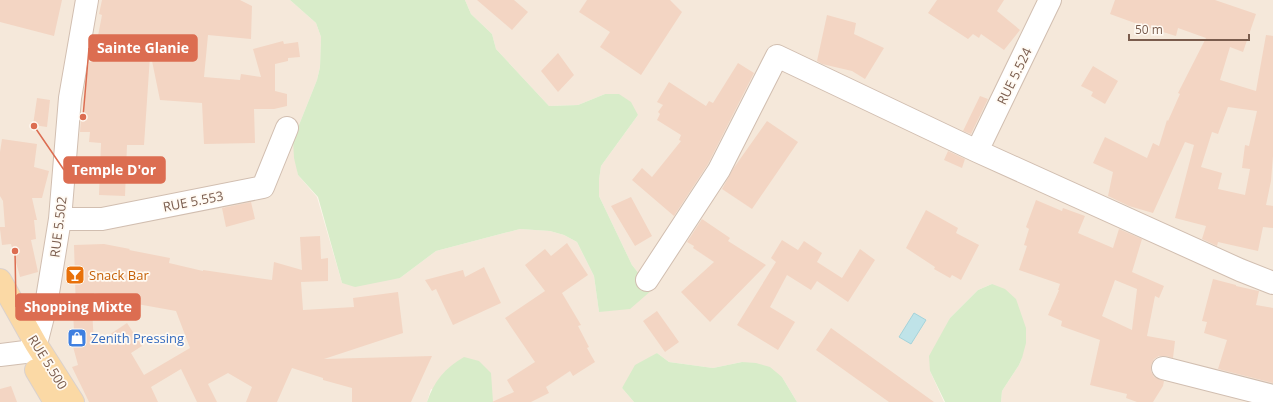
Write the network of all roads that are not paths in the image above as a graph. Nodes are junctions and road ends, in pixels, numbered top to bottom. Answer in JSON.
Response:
{"nodes":[{"id":1,"x":87,"y":0,"type":"edge"},
{"id":2,"x":1050,"y":0,"type":"edge"},
{"id":3,"x":287,"y":128,"type":"dead end"},
{"id":4,"x":978,"y":151,"type":"junction"},
{"id":5,"x":60,"y":219,"type":"junction"},
{"id":6,"x":0,"y":280,"type":"edge"},
{"id":7,"x":648,"y":280,"type":"dead end"},
{"id":8,"x":1273,"y":283,"type":"edge"},
{"id":9,"x":0,"y":309,"type":"edge"},
{"id":10,"x":30,"y":348,"type":"junction"},
{"id":11,"x":0,"y":355,"type":"edge"},
{"id":12,"x":1162,"y":368,"type":"dead end"},
{"id":13,"x":1273,"y":396,"type":"edge"},
{"id":14,"x":62,"y":399,"type":"edge"}],
"edges":[{"from":1,"to":5,"type":"street","name":"RUE 5.502"},
{"from":2,"to":4,"type":"street","name":"RUE 5.524"},
{"from":3,"to":5,"type":"street","name":"RUE 5.553"},
{"from":4,"to":7,"type":"street"},
{"from":4,"to":8,"type":"street"},
{"from":5,"to":10,"type":"street","name":"RUE 5.502"},
{"from":6,"to":10,"type":"main road","name":"RUE 5.500"},
{"from":9,"to":10,"type":"main road","name":"RUE 5.500"},
{"from":10,"to":11,"type":"street"},
{"from":10,"to":14,"type":"main road","name":"RUE 5.500"},
{"from":12,"to":13,"type":"street"}]}
